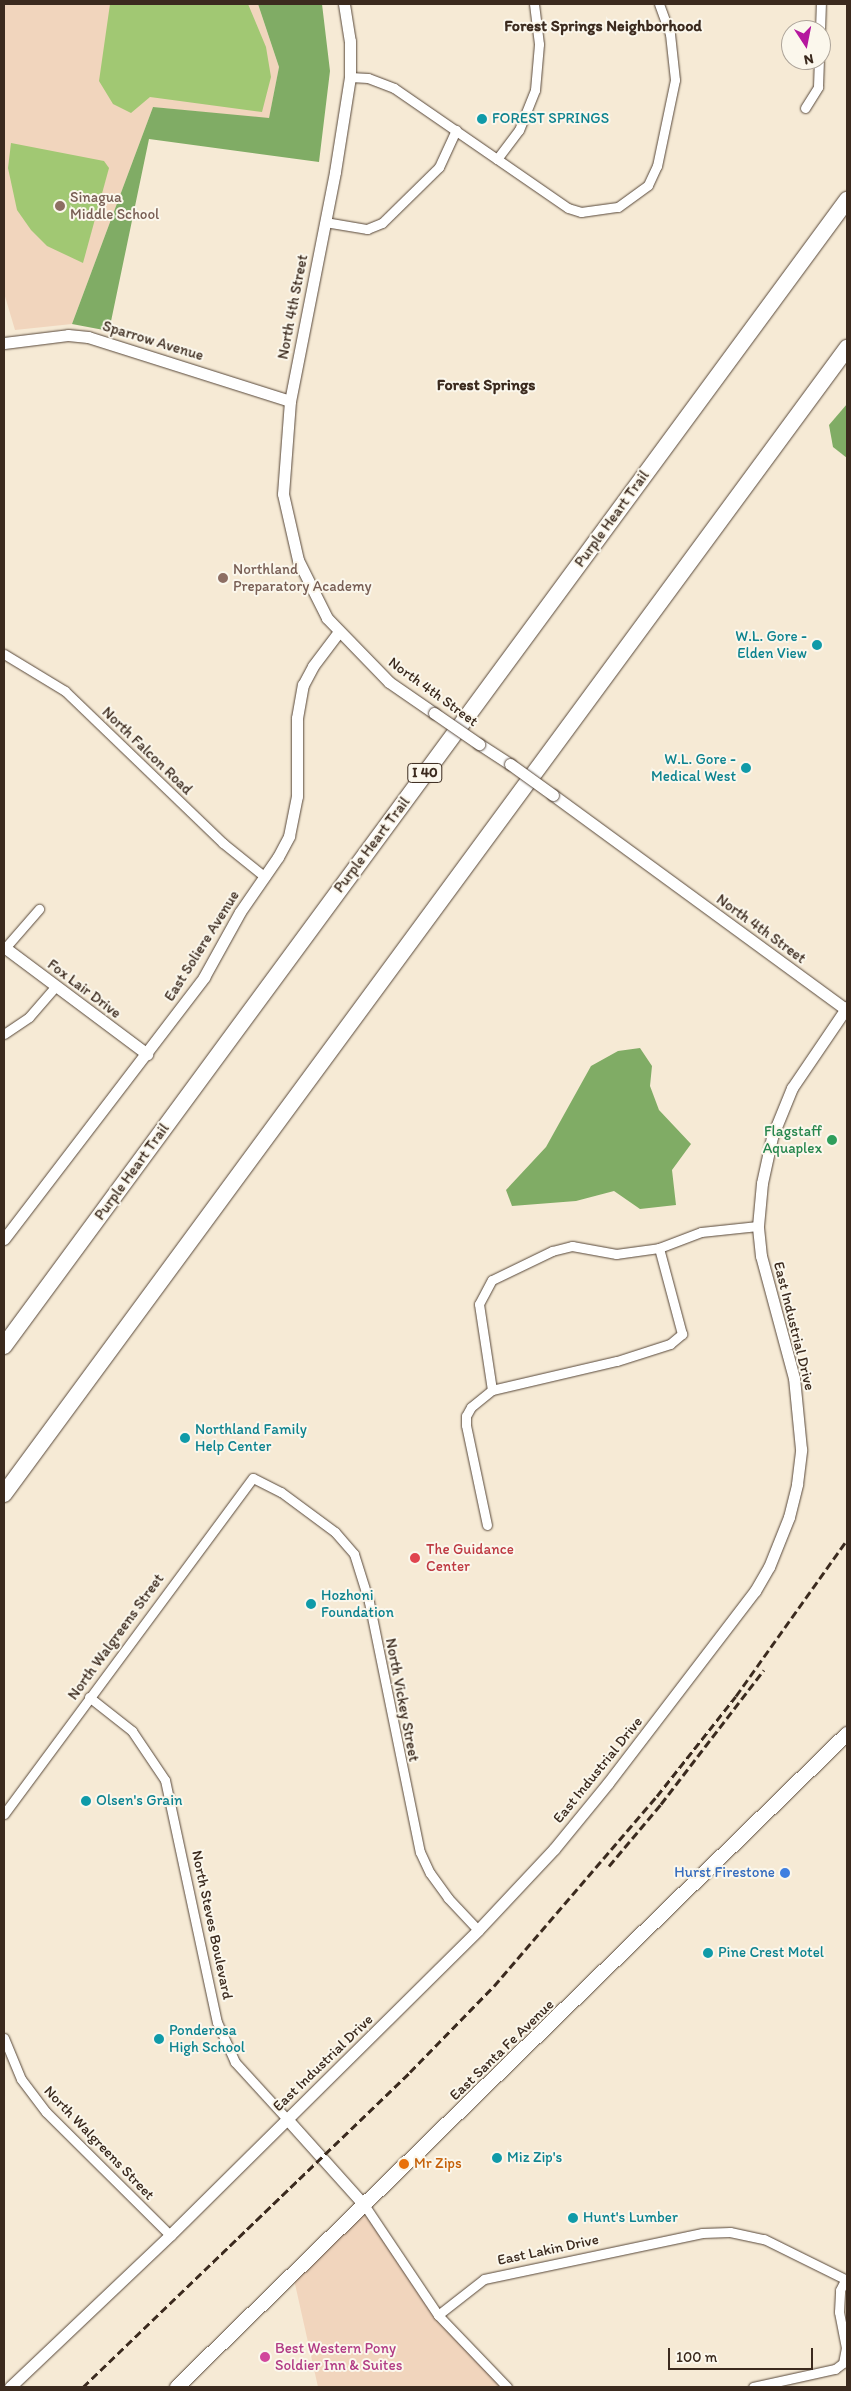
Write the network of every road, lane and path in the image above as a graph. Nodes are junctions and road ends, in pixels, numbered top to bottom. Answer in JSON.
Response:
{"nodes":[{"id":1,"x":344,"y":4,"type":"edge"},
{"id":2,"x":534,"y":4,"type":"edge"},
{"id":3,"x":658,"y":4,"type":"edge"},
{"id":4,"x":821,"y":4,"type":"edge"},
{"id":5,"x":820,"y":20,"type":"edge"},
{"id":6,"x":819,"y":70,"type":"edge"},
{"id":7,"x":350,"y":77,"type":"junction"},
{"id":8,"x":805,"y":108,"type":"dead end"},
{"id":9,"x":456,"y":130,"type":"junction"},
{"id":10,"x":497,"y":159,"type":"junction"},
{"id":11,"x":847,"y":200,"type":"edge"},
{"id":12,"x":325,"y":222,"type":"junction"},
{"id":13,"x":4,"y":343,"type":"edge"},
{"id":14,"x":847,"y":348,"type":"edge"},
{"id":15,"x":290,"y":401,"type":"junction"},
{"id":16,"x":338,"y":633,"type":"junction"},
{"id":17,"x":4,"y":654,"type":"edge"},
{"id":18,"x":265,"y":877,"type":"junction"},
{"id":19,"x":38,"y":909,"type":"dead end"},
{"id":20,"x":5,"y":947,"type":"edge"},
{"id":21,"x":55,"y":987,"type":"junction"},
{"id":22,"x":847,"y":1008,"type":"edge"},
{"id":23,"x":4,"y":1034,"type":"edge"},
{"id":24,"x":147,"y":1054,"type":"junction"},
{"id":25,"x":758,"y":1226,"type":"junction"},
{"id":26,"x":4,"y":1239,"type":"edge"},
{"id":27,"x":659,"y":1248,"type":"junction"},
{"id":28,"x":4,"y":1346,"type":"edge"},
{"id":29,"x":492,"y":1390,"type":"junction"},
{"id":30,"x":253,"y":1478,"type":"joint"},
{"id":31,"x":4,"y":1494,"type":"edge"},
{"id":32,"x":487,"y":1525,"type":"dead end"},
{"id":33,"x":89,"y":1697,"type":"junction"},
{"id":34,"x":847,"y":1734,"type":"edge"},
{"id":35,"x":4,"y":1814,"type":"edge"},
{"id":36,"x":478,"y":1930,"type":"junction"},
{"id":37,"x":4,"y":2038,"type":"edge"},
{"id":38,"x":287,"y":2118,"type":"junction"},
{"id":39,"x":365,"y":2206,"type":"junction"},
{"id":40,"x":170,"y":2235,"type":"junction"},
{"id":41,"x":846,"y":2280,"type":"edge"},
{"id":42,"x":438,"y":2315,"type":"junction"},
{"id":43,"x":10,"y":2387,"type":"edge"},
{"id":44,"x":177,"y":2387,"type":"edge"},
{"id":45,"x":507,"y":2387,"type":"edge"},
{"id":46,"x":753,"y":2387,"type":"edge"}],
"edges":[{"from":1,"to":7,"type":"street","name":"North 4th Street"},
{"from":2,"to":10,"type":"street"},
{"from":3,"to":10,"type":"street"},
{"from":4,"to":5,"type":"street"},
{"from":6,"to":8,"type":"street"},
{"from":7,"to":9,"type":"street"},
{"from":7,"to":12,"type":"street","name":"North 4th Street"},
{"from":9,"to":10,"type":"street"},
{"from":9,"to":12,"type":"street"},
{"from":11,"to":28,"type":"highway","name":"Purple Heart Trail","number":"I 40"},
{"from":12,"to":15,"type":"street","name":"North 4th Street"},
{"from":13,"to":15,"type":"street","name":"Sparrow Avenue"},
{"from":14,"to":31,"type":"highway"},
{"from":15,"to":16,"type":"street","name":"North 4th Street"},
{"from":16,"to":18,"type":"street","name":"East Soliere Avenue"},
{"from":16,"to":22,"type":"street","name":"North 4th Street","bridge":true},
{"from":17,"to":18,"type":"street","name":"North Falcon Road"},
{"from":18,"to":24,"type":"street","name":"East Soliere Avenue"},
{"from":19,"to":20,"type":"street"},
{"from":20,"to":21,"type":"street","name":"Fox Lair Drive"},
{"from":21,"to":23,"type":"street"},
{"from":21,"to":24,"type":"street","name":"Fox Lair Drive"},
{"from":22,"to":25,"type":"street","name":"East Industrial Drive"},
{"from":24,"to":26,"type":"street","name":"East Soliere Avenue"},
{"from":25,"to":27,"type":"street"},
{"from":25,"to":36,"type":"street","name":"East Industrial Drive"},
{"from":27,"to":29,"type":"street"},
{"from":27,"to":29,"type":"street"},
{"from":29,"to":32,"type":"street"},
{"from":30,"to":33,"type":"street","name":"North Walgreens Street"},
{"from":30,"to":36,"type":"street","name":"North Vickey Street"},
{"from":33,"to":35,"type":"street","name":"North Walgreens Street"},
{"from":33,"to":38,"type":"street","name":"North Steves Boulevard"},
{"from":34,"to":39,"type":"main road","name":"East Santa Fe Avenue"},
{"from":36,"to":38,"type":"street","name":"East Industrial Drive"},
{"from":37,"to":40,"type":"street","name":"North Walgreens Street"},
{"from":38,"to":39,"type":"street","name":"North Steves Boulevard"},
{"from":38,"to":40,"type":"street","name":"East Industrial Drive"},
{"from":39,"to":42,"type":"street","name":"North Steves Boulevard"},
{"from":39,"to":44,"type":"main road","name":"East Santa Fe Avenue"},
{"from":40,"to":43,"type":"street","name":"East Industrial Drive"},
{"from":41,"to":42,"type":"street","name":"East Lakin Drive"},
{"from":41,"to":46,"type":"street"},
{"from":42,"to":45,"type":"street","name":"North Steves Boulevard"}]}
